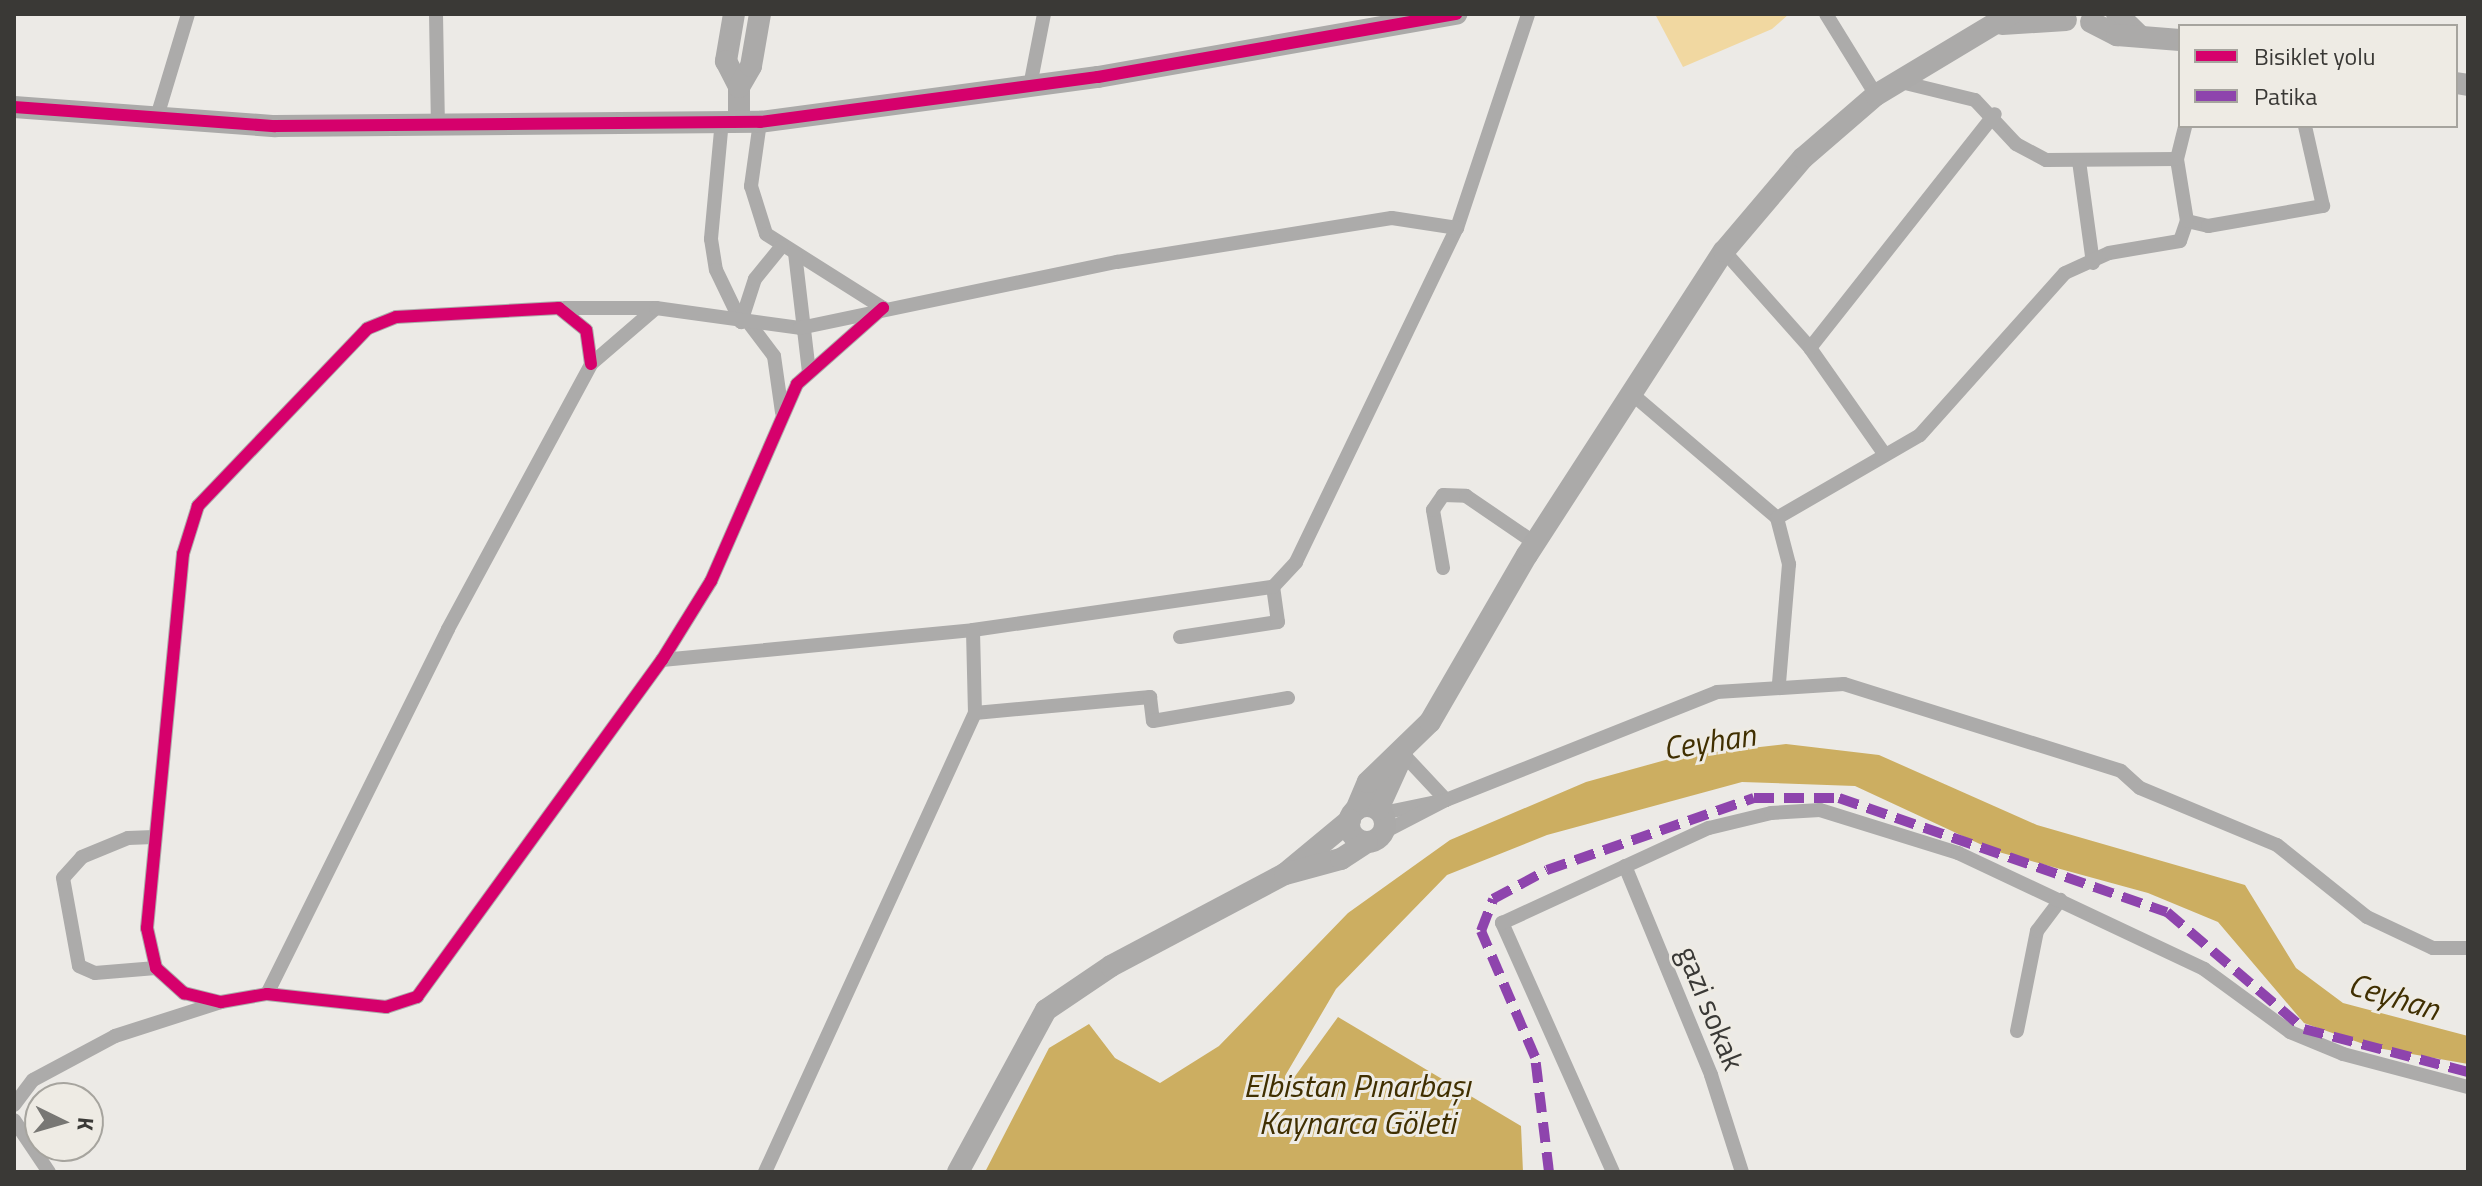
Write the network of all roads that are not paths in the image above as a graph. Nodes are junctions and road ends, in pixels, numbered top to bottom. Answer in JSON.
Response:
{"nodes":[{"id":1,"x":188,"y":14,"type":"edge"},
{"id":2,"x":436,"y":14,"type":"edge"},
{"id":3,"x":734,"y":14,"type":"edge"},
{"id":4,"x":760,"y":14,"type":"edge"},
{"id":5,"x":1044,"y":14,"type":"edge"},
{"id":6,"x":1456,"y":14,"type":"edge"},
{"id":7,"x":1528,"y":14,"type":"edge"},
{"id":8,"x":1826,"y":14,"type":"edge"},
{"id":9,"x":2117,"y":14,"type":"edge"},
{"id":10,"x":2063,"y":17,"type":"edge"},
{"id":11,"x":2094,"y":18,"type":"edge"},
{"id":12,"x":2007,"y":19,"type":"edge"},
{"id":13,"x":2138,"y":34,"type":"junction"},
{"id":14,"x":2178,"y":40,"type":"edge"},
{"id":15,"x":1901,"y":82,"type":"junction"},
{"id":16,"x":1030,"y":86,"type":"junction"},
{"id":17,"x":739,"y":87,"type":"junction"},
{"id":18,"x":1876,"y":95,"type":"junction"},
{"id":19,"x":14,"y":107,"type":"edge"},
{"id":20,"x":1995,"y":114,"type":"junction"},
{"id":21,"x":156,"y":120,"type":"junction"},
{"id":22,"x":741,"y":121,"type":"junction"},
{"id":23,"x":438,"y":125,"type":"junction"},
{"id":24,"x":2185,"y":128,"type":"edge"},
{"id":25,"x":2305,"y":128,"type":"edge"},
{"id":26,"x":2177,"y":159,"type":"junction"},
{"id":27,"x":2079,"y":161,"type":"junction"},
{"id":28,"x":2187,"y":221,"type":"junction"},
{"id":29,"x":1457,"y":228,"type":"junction"},
{"id":30,"x":788,"y":250,"type":"junction"},
{"id":31,"x":1724,"y":251,"type":"junction"},
{"id":32,"x":2093,"y":263,"type":"junction"},
{"id":33,"x":559,"y":308,"type":"junction"},
{"id":34,"x":656,"y":308,"type":"junction"},
{"id":35,"x":883,"y":308,"type":"junction"},
{"id":36,"x":741,"y":322,"type":"junction"},
{"id":37,"x":800,"y":328,"type":"junction"},
{"id":38,"x":1810,"y":348,"type":"junction"},
{"id":39,"x":591,"y":364,"type":"junction"},
{"id":40,"x":809,"y":372,"type":"junction"},
{"id":41,"x":1632,"y":394,"type":"junction"},
{"id":42,"x":782,"y":414,"type":"junction"},
{"id":43,"x":1883,"y":452,"type":"junction"},
{"id":44,"x":1777,"y":518,"type":"junction"},
{"id":45,"x":1535,"y":543,"type":"junction"},
{"id":46,"x":1443,"y":568,"type":"dead end"},
{"id":47,"x":1273,"y":587,"type":"junction"},
{"id":48,"x":973,"y":630,"type":"junction"},
{"id":49,"x":1180,"y":637,"type":"dead end"},
{"id":50,"x":662,"y":660,"type":"junction"},
{"id":51,"x":1779,"y":683,"type":"junction"},
{"id":52,"x":1288,"y":698,"type":"dead end"},
{"id":53,"x":975,"y":713,"type":"junction"},
{"id":54,"x":1403,"y":754,"type":"junction"},
{"id":55,"x":1446,"y":800,"type":"junction"},
{"id":56,"x":1353,"y":815,"type":"junction"},
{"id":57,"x":1378,"y":824,"type":"junction"},
{"id":58,"x":154,"y":837,"type":"junction"},
{"id":59,"x":1625,"y":866,"type":"junction"},
{"id":60,"x":1285,"y":874,"type":"junction"},
{"id":61,"x":2060,"y":900,"type":"junction"},
{"id":62,"x":2468,"y":948,"type":"edge"},
{"id":63,"x":156,"y":968,"type":"junction"},
{"id":64,"x":267,"y":994,"type":"junction"},
{"id":65,"x":221,"y":1002,"type":"junction"},
{"id":66,"x":2017,"y":1031,"type":"dead end"},
{"id":67,"x":2468,"y":1087,"type":"edge"},
{"id":68,"x":14,"y":1105,"type":"edge"},
{"id":69,"x":14,"y":1120,"type":"edge"},
{"id":70,"x":49,"y":1172,"type":"edge"},
{"id":71,"x":765,"y":1172,"type":"edge"},
{"id":72,"x":958,"y":1172,"type":"edge"},
{"id":73,"x":1613,"y":1172,"type":"edge"},
{"id":74,"x":1742,"y":1172,"type":"edge"}],
"edges":[{"from":1,"to":21,"type":"street"},
{"from":2,"to":23,"type":"street"},
{"from":3,"to":17,"type":"main road"},
{"from":4,"to":17,"type":"main road"},
{"from":5,"to":16,"type":"street"},
{"from":6,"to":16,"type":"main road"},
{"from":7,"to":29,"type":"street"},
{"from":8,"to":18,"type":"street"},
{"from":9,"to":13,"type":"main road"},
{"from":10,"to":11,"type":"main road"},
{"from":10,"to":12,"type":"main road"},
{"from":11,"to":13,"type":"main road"},
{"from":12,"to":15,"type":"main road"},
{"from":13,"to":14,"type":"main road"},
{"from":15,"to":18,"type":"main road"},
{"from":15,"to":20,"type":"street"},
{"from":16,"to":22,"type":"main road"},
{"from":17,"to":22,"type":"main road"},
{"from":18,"to":31,"type":"main road"},
{"from":19,"to":21,"type":"main road"},
{"from":20,"to":27,"type":"street"},
{"from":20,"to":38,"type":"street"},
{"from":21,"to":23,"type":"main road"},
{"from":22,"to":23,"type":"main road"},
{"from":22,"to":30,"type":"street"},
{"from":22,"to":36,"type":"street"},
{"from":24,"to":26,"type":"street"},
{"from":25,"to":28,"type":"street"},
{"from":26,"to":27,"type":"street"},
{"from":26,"to":28,"type":"street"},
{"from":27,"to":32,"type":"street"},
{"from":28,"to":32,"type":"street"},
{"from":29,"to":35,"type":"street"},
{"from":29,"to":47,"type":"street"},
{"from":30,"to":35,"type":"street"},
{"from":30,"to":36,"type":"street"},
{"from":30,"to":37,"type":"street"},
{"from":31,"to":38,"type":"street"},
{"from":31,"to":41,"type":"main road"},
{"from":32,"to":43,"type":"street"},
{"from":33,"to":34,"type":"street"},
{"from":33,"to":39,"type":"street"},
{"from":33,"to":58,"type":"street"},
{"from":34,"to":36,"type":"street"},
{"from":34,"to":39,"type":"street"},
{"from":35,"to":37,"type":"street"},
{"from":35,"to":40,"type":"street"},
{"from":36,"to":37,"type":"street"},
{"from":36,"to":42,"type":"street"},
{"from":37,"to":40,"type":"street"},
{"from":38,"to":43,"type":"street"},
{"from":39,"to":64,"type":"street"},
{"from":40,"to":42,"type":"street"},
{"from":41,"to":44,"type":"street"},
{"from":41,"to":45,"type":"main road"},
{"from":42,"to":50,"type":"street"},
{"from":43,"to":44,"type":"street"},
{"from":44,"to":51,"type":"street"},
{"from":45,"to":46,"type":"street"},
{"from":45,"to":54,"type":"main road"},
{"from":47,"to":48,"type":"street"},
{"from":47,"to":49,"type":"street"},
{"from":48,"to":50,"type":"street"},
{"from":48,"to":53,"type":"street"},
{"from":50,"to":64,"type":"street"},
{"from":51,"to":55,"type":"street"},
{"from":51,"to":62,"type":"street"},
{"from":52,"to":53,"type":"street"},
{"from":53,"to":71,"type":"street"},
{"from":54,"to":55,"type":"street"},
{"from":54,"to":56,"type":"main road"},
{"from":54,"to":57,"type":"main road"},
{"from":55,"to":57,"type":"street"},
{"from":56,"to":57,"type":"main road"},
{"from":56,"to":57,"type":"main road"},
{"from":56,"to":60,"type":"main road"},
{"from":57,"to":60,"type":"main road"},
{"from":58,"to":63,"type":"street"},
{"from":58,"to":63,"type":"street"},
{"from":59,"to":61,"type":"street"},
{"from":59,"to":73,"type":"street"},
{"from":59,"to":74,"type":"street","name":"gazi sokak"},
{"from":60,"to":72,"type":"main road"},
{"from":61,"to":66,"type":"street"},
{"from":61,"to":67,"type":"street"},
{"from":63,"to":65,"type":"street"},
{"from":64,"to":65,"type":"street"},
{"from":65,"to":68,"type":"street"},
{"from":69,"to":70,"type":"street"}]}
